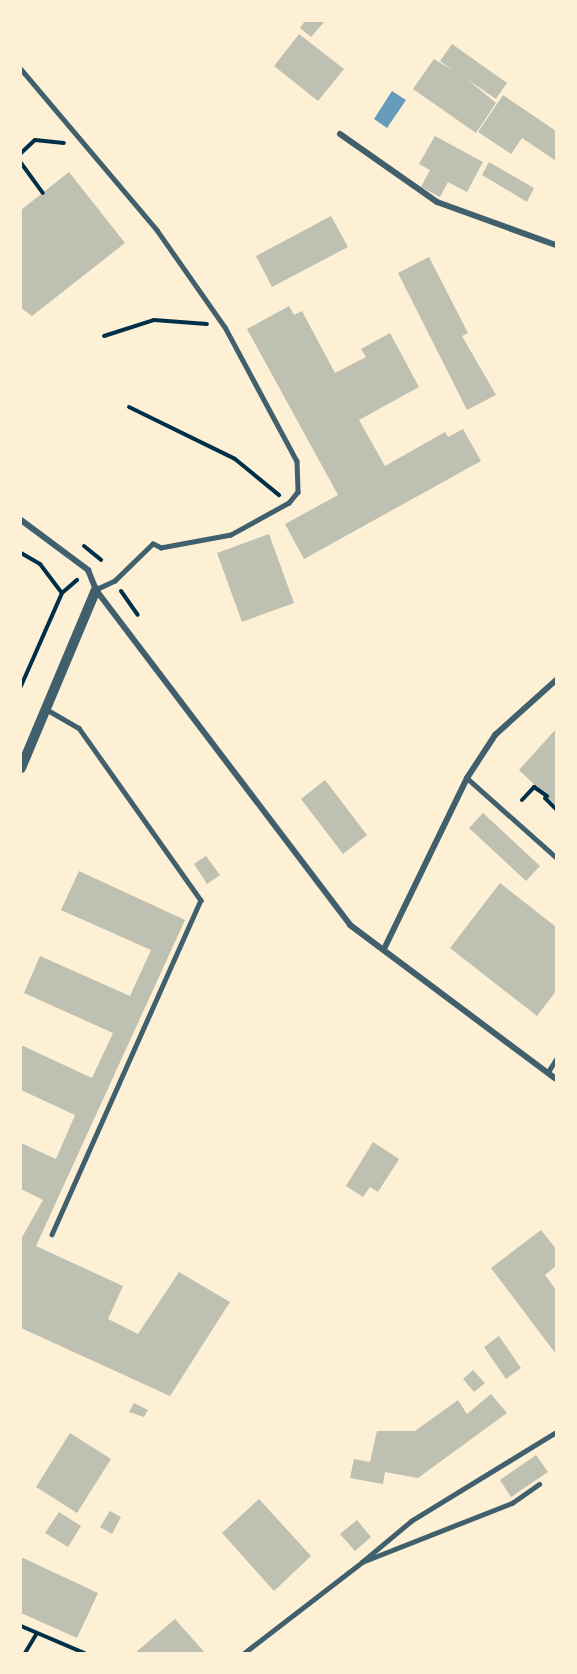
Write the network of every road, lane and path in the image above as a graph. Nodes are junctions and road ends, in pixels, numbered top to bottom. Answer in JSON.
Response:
{"nodes":[{"id":1,"x":21,"y":69,"type":"edge"},
{"id":2,"x":340,"y":134,"type":"dead end"},
{"id":3,"x":82,"y":146,"type":"junction"},
{"id":4,"x":21,"y":153,"type":"edge"},
{"id":5,"x":21,"y":164,"type":"edge"},
{"id":6,"x":43,"y":193,"type":"dead end"},
{"id":7,"x":556,"y":245,"type":"edge"},
{"id":8,"x":225,"y":327,"type":"junction"},
{"id":9,"x":104,"y":336,"type":"dead end"},
{"id":10,"x":129,"y":407,"type":"dead end"},
{"id":11,"x":289,"y":503,"type":"junction"},
{"id":12,"x":21,"y":520,"type":"edge"},
{"id":13,"x":21,"y":553,"type":"edge"},
{"id":14,"x":96,"y":590,"type":"junction"},
{"id":15,"x":556,"y":681,"type":"edge"},
{"id":16,"x":21,"y":686,"type":"edge"},
{"id":17,"x":46,"y":709,"type":"junction"},
{"id":18,"x":21,"y":768,"type":"edge"},
{"id":19,"x":467,"y":778,"type":"junction"},
{"id":20,"x":522,"y":800,"type":"dead end"},
{"id":21,"x":556,"y":809,"type":"edge"},
{"id":22,"x":556,"y":857,"type":"edge"},
{"id":23,"x":384,"y":949,"type":"junction"},
{"id":24,"x":556,"y":1059,"type":"edge"},
{"id":25,"x":548,"y":1072,"type":"junction"},
{"id":26,"x":556,"y":1079,"type":"edge"},
{"id":27,"x":52,"y":1234,"type":"dead end"},
{"id":28,"x":556,"y":1432,"type":"edge"},
{"id":29,"x":539,"y":1484,"type":"dead end"},
{"id":30,"x":362,"y":1562,"type":"junction"},
{"id":31,"x":21,"y":1626,"type":"edge"},
{"id":32,"x":37,"y":1633,"type":"junction"},
{"id":33,"x":25,"y":1653,"type":"edge"},
{"id":34,"x":84,"y":1653,"type":"edge"},
{"id":35,"x":244,"y":1653,"type":"edge"}],
"edges":[{"from":1,"to":3,"type":"lane"},
{"from":2,"to":7,"type":"street"},
{"from":3,"to":4,"type":"path"},
{"from":3,"to":8,"type":"lane"},
{"from":5,"to":6,"type":"path"},
{"from":8,"to":9,"type":"path"},
{"from":8,"to":11,"type":"lane"},
{"from":10,"to":11,"type":"path"},
{"from":11,"to":14,"type":"lane"},
{"from":12,"to":14,"type":"street"},
{"from":13,"to":16,"type":"path"},
{"from":14,"to":17,"type":"street"},
{"from":14,"to":23,"type":"street"},
{"from":15,"to":19,"type":"street"},
{"from":17,"to":18,"type":"street"},
{"from":17,"to":27,"type":"lane"},
{"from":19,"to":22,"type":"lane"},
{"from":19,"to":23,"type":"street"},
{"from":20,"to":21,"type":"path"},
{"from":23,"to":25,"type":"street"},
{"from":24,"to":25,"type":"lane"},
{"from":25,"to":26,"type":"street"},
{"from":28,"to":30,"type":"lane"},
{"from":29,"to":30,"type":"lane"},
{"from":30,"to":35,"type":"lane"},
{"from":31,"to":32,"type":"path"},
{"from":32,"to":33,"type":"path"},
{"from":32,"to":34,"type":"path"}]}
